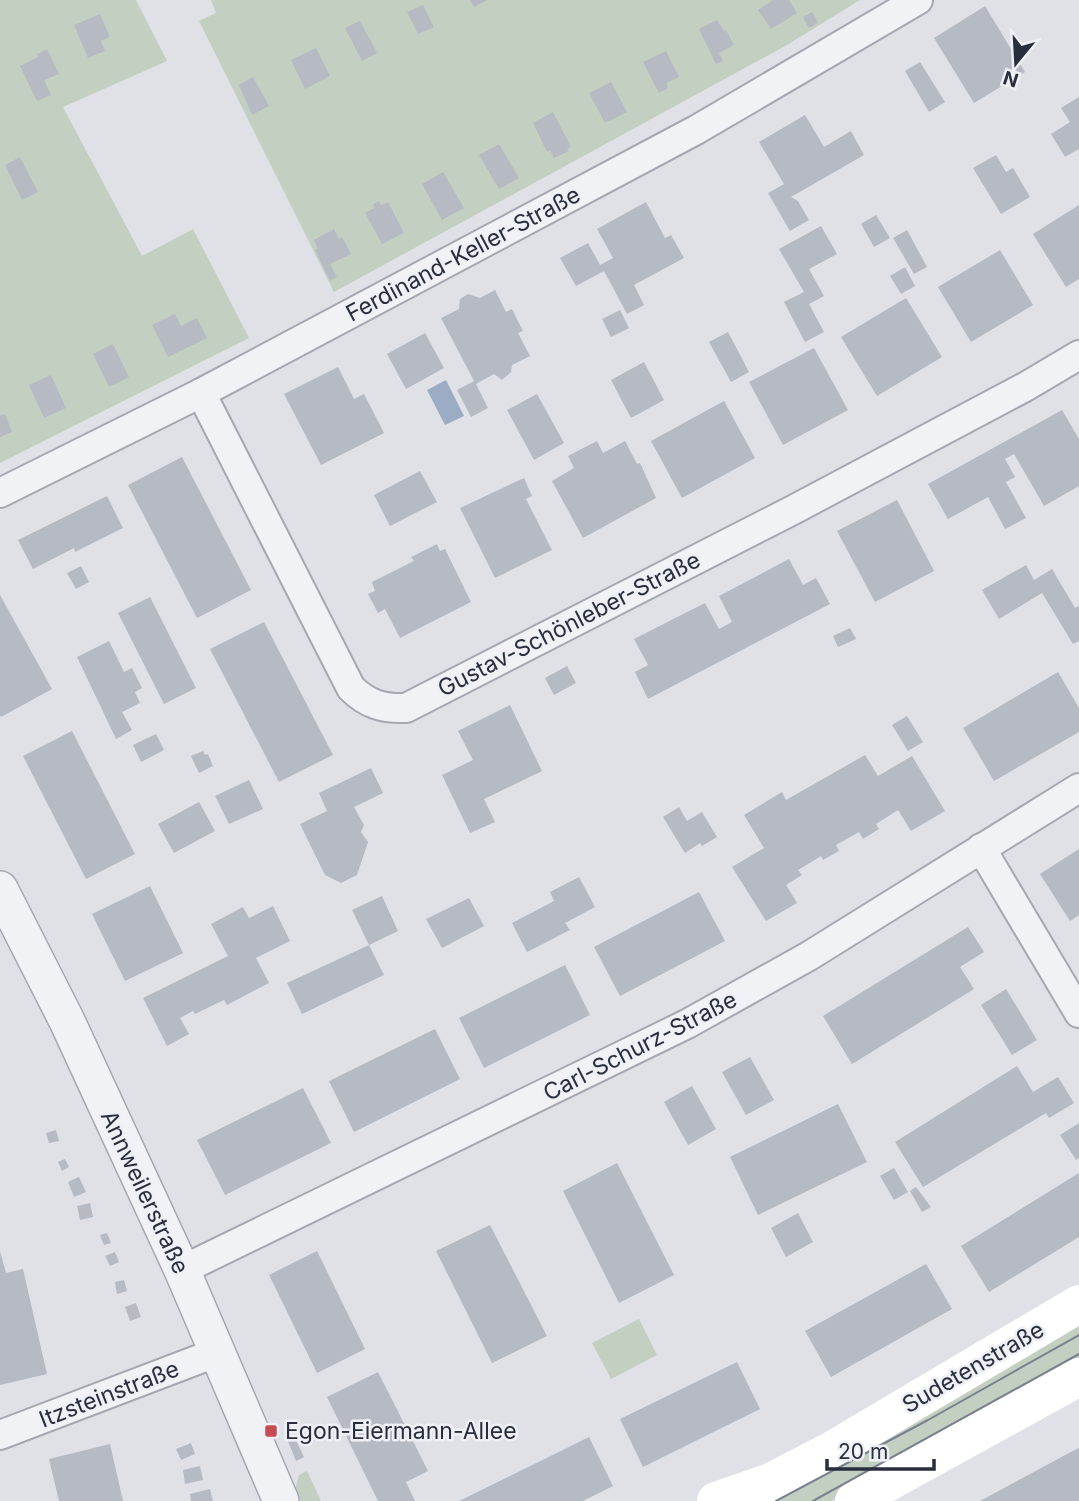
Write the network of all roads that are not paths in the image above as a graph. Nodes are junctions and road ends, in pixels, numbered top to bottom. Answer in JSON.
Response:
{"nodes":[{"id":1,"x":918,"y":0,"type":"edge"},
{"id":2,"x":1079,"y":355,"type":"edge"},
{"id":3,"x":201,"y":393,"type":"junction"},
{"id":4,"x":0,"y":493,"type":"edge"},
{"id":5,"x":1079,"y":788,"type":"edge"},
{"id":6,"x":981,"y":848,"type":"junction"},
{"id":7,"x":0,"y":889,"type":"edge"},
{"id":8,"x":1079,"y":1013,"type":"edge"},
{"id":9,"x":182,"y":1270,"type":"junction"},
{"id":10,"x":1079,"y":1304,"type":"edge"},
{"id":11,"x":218,"y":1352,"type":"junction"},
{"id":12,"x":1079,"y":1377,"type":"edge"},
{"id":13,"x":0,"y":1435,"type":"edge"},
{"id":14,"x":281,"y":1501,"type":"edge"},
{"id":15,"x":716,"y":1501,"type":"edge"},
{"id":16,"x":854,"y":1501,"type":"edge"}],
"edges":[{"from":1,"to":3,"type":"street","name":"Ferdinand-Keller-Straße"},
{"from":2,"to":3,"type":"street","name":"Gustav-Schönleber-Straße"},
{"from":3,"to":4,"type":"street","name":"Ferdinand-Keller-Straße"},
{"from":5,"to":6,"type":"street","name":"Carl-Schurz-Straße"},
{"from":6,"to":8,"type":"street"},
{"from":6,"to":9,"type":"street","name":"Carl-Schurz-Straße"},
{"from":7,"to":9,"type":"street","name":"Annweilerstraße"},
{"from":9,"to":11,"type":"street","name":"Annweilerstraße"},
{"from":10,"to":15,"type":"main road","name":"Sudetenstraße"},
{"from":11,"to":13,"type":"street","name":"Itzsteinstraße"},
{"from":11,"to":14,"type":"street","name":"Annweilerstraße"},
{"from":12,"to":16,"type":"main road"}]}
